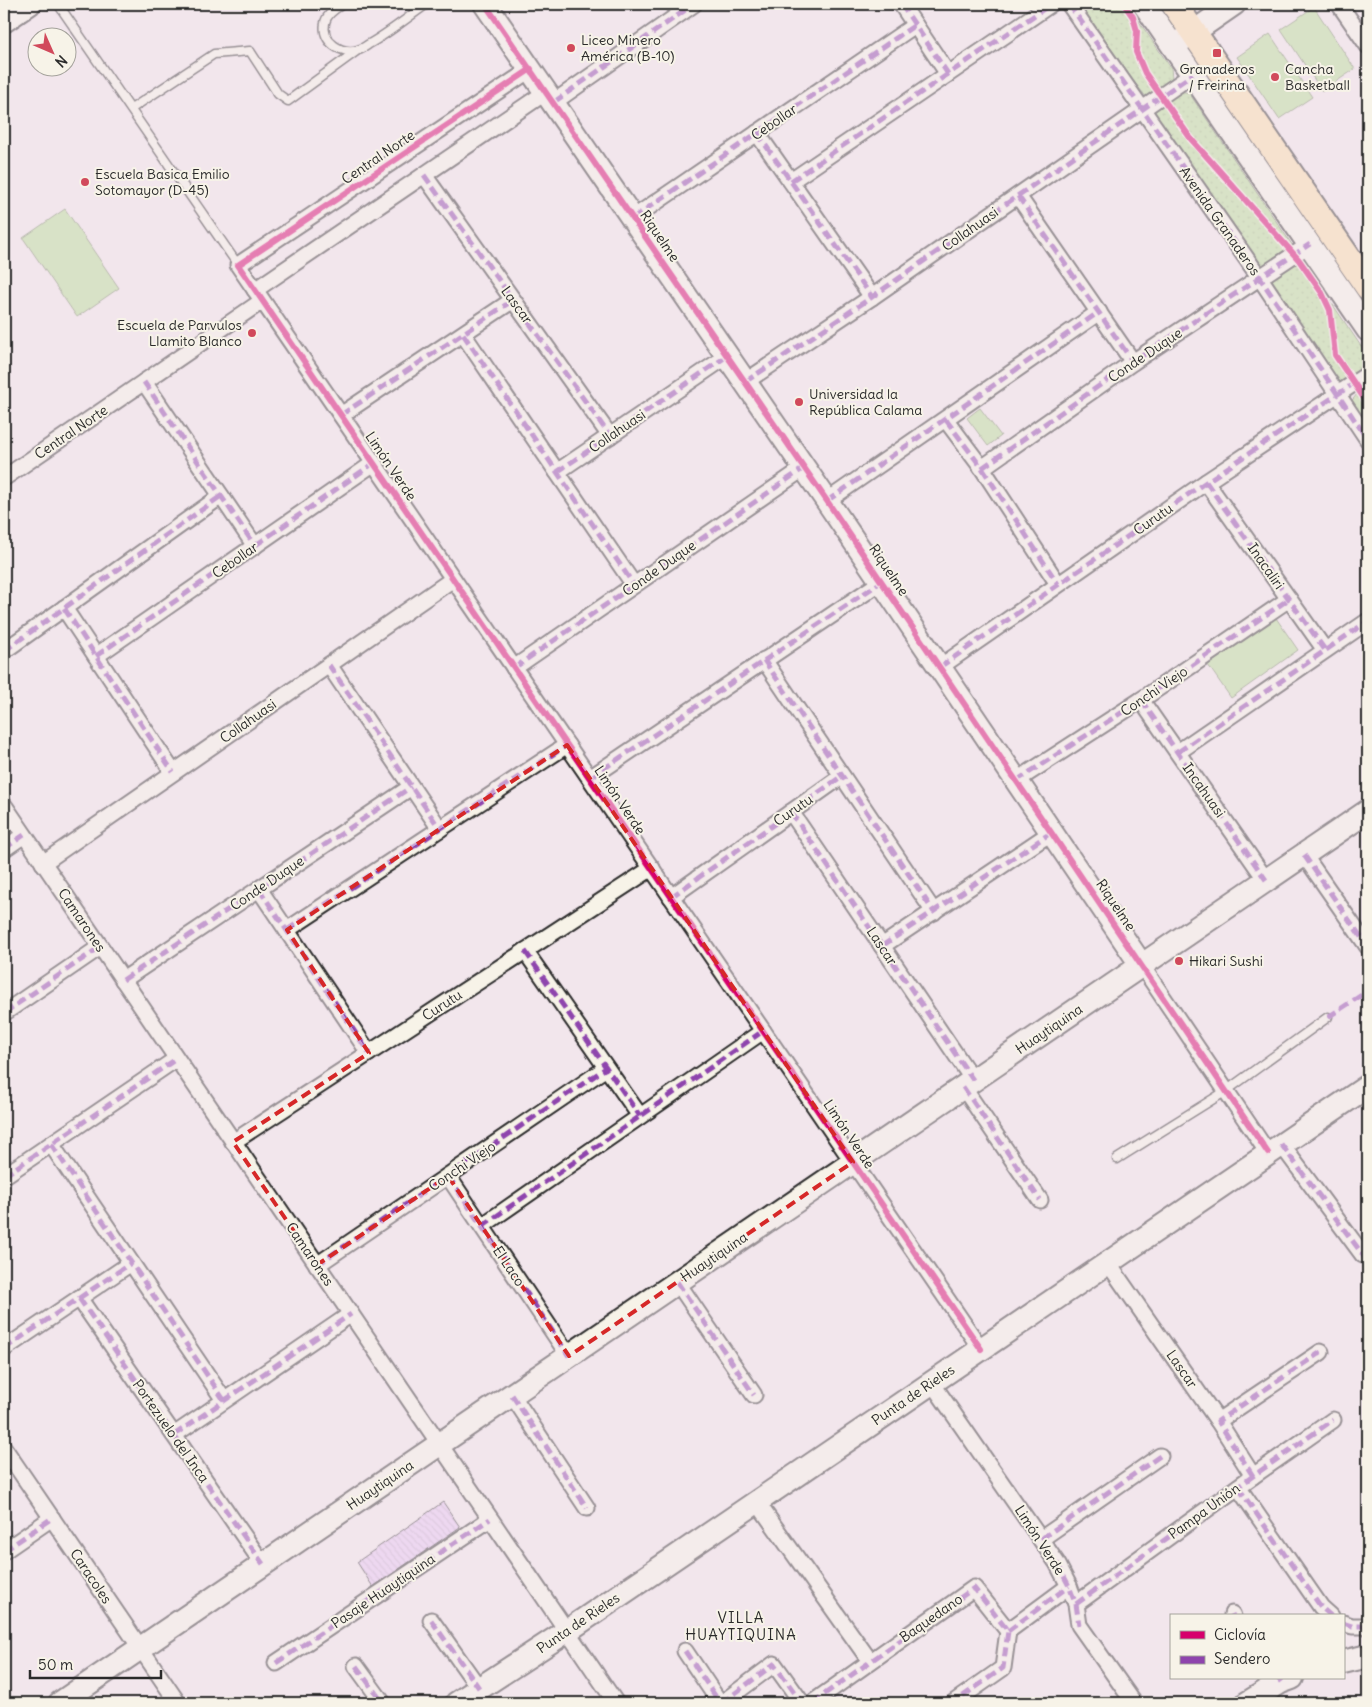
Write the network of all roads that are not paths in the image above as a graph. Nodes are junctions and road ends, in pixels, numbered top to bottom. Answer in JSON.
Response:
{"nodes":[{"id":1,"x":29,"y":4,"type":"edge"},
{"id":2,"x":58,"y":4,"type":"edge"},
{"id":3,"x":343,"y":4,"type":"edge"},
{"id":4,"x":427,"y":4,"type":"edge"},
{"id":5,"x":485,"y":4,"type":"edge"},
{"id":6,"x":694,"y":4,"type":"edge"},
{"id":7,"x":901,"y":4,"type":"edge"},
{"id":8,"x":1051,"y":4,"type":"edge"},
{"id":9,"x":1069,"y":4,"type":"edge"},
{"id":10,"x":1144,"y":4,"type":"edge"},
{"id":11,"x":1174,"y":4,"type":"edge"},
{"id":12,"x":1234,"y":4,"type":"edge"},
{"id":13,"x":1339,"y":4,"type":"edge"},
{"id":14,"x":4,"y":21,"type":"edge"},
{"id":15,"x":915,"y":24,"type":"junction"},
{"id":16,"x":1183,"y":39,"type":"junction"},
{"id":17,"x":1368,"y":46,"type":"edge"},
{"id":18,"x":358,"y":50,"type":"junction"},
{"id":19,"x":531,"y":69,"type":"junction"},
{"id":20,"x":948,"y":74,"type":"junction"},
{"id":21,"x":1193,"y":74,"type":"junction"},
{"id":22,"x":550,"y":97,"type":"junction"},
{"id":23,"x":131,"y":109,"type":"junction"},
{"id":24,"x":1143,"y":110,"type":"junction"},
{"id":25,"x":757,"y":133,"type":"junction"},
{"id":26,"x":424,"y":175,"type":"junction"},
{"id":27,"x":791,"y":181,"type":"junction"},
{"id":28,"x":1018,"y":196,"type":"junction"},
{"id":29,"x":633,"y":218,"type":"junction"},
{"id":30,"x":1310,"y":244,"type":"junction"},
{"id":31,"x":238,"y":265,"type":"junction"},
{"id":32,"x":1260,"y":278,"type":"junction"},
{"id":33,"x":1368,"y":287,"type":"edge"},
{"id":34,"x":259,"y":295,"type":"junction"},
{"id":35,"x":872,"y":297,"type":"junction"},
{"id":36,"x":514,"y":300,"type":"junction"},
{"id":37,"x":1099,"y":312,"type":"junction"},
{"id":38,"x":1368,"y":330,"type":"edge"},
{"id":39,"x":463,"y":334,"type":"junction"},
{"id":40,"x":727,"y":356,"type":"junction"},
{"id":41,"x":1133,"y":362,"type":"junction"},
{"id":42,"x":1368,"y":374,"type":"edge"},
{"id":43,"x":144,"y":382,"type":"junction"},
{"id":44,"x":745,"y":382,"type":"junction"},
{"id":45,"x":1337,"y":394,"type":"junction"},
{"id":46,"x":341,"y":415,"type":"junction"},
{"id":47,"x":946,"y":420,"type":"junction"},
{"id":48,"x":610,"y":436,"type":"junction"},
{"id":49,"x":1368,"y":440,"type":"edge"},
{"id":50,"x":374,"y":463,"type":"junction"},
{"id":51,"x":804,"y":468,"type":"junction"},
{"id":52,"x":982,"y":468,"type":"junction"},
{"id":53,"x":557,"y":472,"type":"junction"},
{"id":54,"x":5,"y":474,"type":"edge"},
{"id":55,"x":1206,"y":482,"type":"junction"},
{"id":56,"x":221,"y":496,"type":"junction"},
{"id":57,"x":827,"y":501,"type":"junction"},
{"id":58,"x":255,"y":546,"type":"junction"},
{"id":59,"x":453,"y":579,"type":"junction"},
{"id":60,"x":881,"y":582,"type":"junction"},
{"id":61,"x":1058,"y":584,"type":"junction"},
{"id":62,"x":634,"y":585,"type":"junction"},
{"id":63,"x":1290,"y":599,"type":"junction"},
{"id":64,"x":64,"y":608,"type":"junction"},
{"id":65,"x":1368,"y":621,"type":"edge"},
{"id":66,"x":1325,"y":650,"type":"junction"},
{"id":67,"x":4,"y":651,"type":"edge"},
{"id":68,"x":96,"y":656,"type":"junction"},
{"id":69,"x":764,"y":660,"type":"junction"},
{"id":70,"x":329,"y":665,"type":"junction"},
{"id":71,"x":940,"y":667,"type":"junction"},
{"id":72,"x":514,"y":668,"type":"junction"},
{"id":73,"x":1141,"y":700,"type":"junction"},
{"id":74,"x":567,"y":745,"type":"junction"},
{"id":75,"x":1178,"y":752,"type":"junction"},
{"id":76,"x":173,"y":772,"type":"junction"},
{"id":77,"x":842,"y":776,"type":"junction"},
{"id":78,"x":590,"y":778,"type":"junction"},
{"id":79,"x":1016,"y":781,"type":"junction"},
{"id":80,"x":411,"y":787,"type":"junction"},
{"id":81,"x":4,"y":805,"type":"edge"},
{"id":82,"x":1368,"y":811,"type":"edge"},
{"id":83,"x":791,"y":812,"type":"junction"},
{"id":84,"x":440,"y":829,"type":"junction"},
{"id":85,"x":1052,"y":832,"type":"junction"},
{"id":86,"x":24,"y":835,"type":"junction"},
{"id":87,"x":4,"y":849,"type":"edge"},
{"id":88,"x":1304,"y":854,"type":"junction"},
{"id":89,"x":43,"y":863,"type":"junction"},
{"id":90,"x":652,"y":868,"type":"junction"},
{"id":91,"x":1266,"y":880,"type":"junction"},
{"id":92,"x":259,"y":889,"type":"junction"},
{"id":93,"x":671,"y":897,"type":"junction"},
{"id":94,"x":934,"y":912,"type":"junction"},
{"id":95,"x":287,"y":930,"type":"junction"},
{"id":96,"x":882,"y":946,"type":"junction"},
{"id":97,"x":1368,"y":946,"type":"edge"},
{"id":98,"x":100,"y":947,"type":"junction"},
{"id":99,"x":525,"y":951,"type":"junction"},
{"id":100,"x":1142,"y":966,"type":"junction"},
{"id":101,"x":123,"y":980,"type":"junction"},
{"id":102,"x":4,"y":1013,"type":"edge"},
{"id":103,"x":1328,"y":1018,"type":"dead end"},
{"id":104,"x":763,"y":1031,"type":"junction"},
{"id":105,"x":369,"y":1053,"type":"junction"},
{"id":106,"x":176,"y":1059,"type":"junction"},
{"id":107,"x":606,"y":1068,"type":"junction"},
{"id":108,"x":968,"y":1083,"type":"junction"},
{"id":109,"x":1368,"y":1086,"type":"edge"},
{"id":110,"x":1226,"y":1090,"type":"junction"},
{"id":111,"x":640,"y":1116,"type":"junction"},
{"id":112,"x":233,"y":1142,"type":"junction"},
{"id":113,"x":51,"y":1144,"type":"junction"},
{"id":114,"x":1274,"y":1148,"type":"junction"},
{"id":115,"x":1117,"y":1159,"type":"dead end"},
{"id":116,"x":853,"y":1162,"type":"junction"},
{"id":117,"x":4,"y":1176,"type":"edge"},
{"id":118,"x":448,"y":1176,"type":"junction"},
{"id":119,"x":1040,"y":1200,"type":"dead end"},
{"id":120,"x":482,"y":1226,"type":"junction"},
{"id":121,"x":1363,"y":1255,"type":"dead end"},
{"id":122,"x":131,"y":1263,"type":"junction"},
{"id":123,"x":1108,"y":1263,"type":"junction"},
{"id":124,"x":317,"y":1265,"type":"junction"},
{"id":125,"x":677,"y":1282,"type":"junction"},
{"id":126,"x":80,"y":1298,"type":"junction"},
{"id":127,"x":351,"y":1314,"type":"junction"},
{"id":128,"x":4,"y":1349,"type":"edge"},
{"id":129,"x":981,"y":1349,"type":"junction"},
{"id":130,"x":1322,"y":1352,"type":"dead end"},
{"id":131,"x":569,"y":1356,"type":"junction"},
{"id":132,"x":932,"y":1382,"type":"junction"},
{"id":133,"x":512,"y":1395,"type":"junction"},
{"id":134,"x":754,"y":1395,"type":"dead end"},
{"id":135,"x":224,"y":1400,"type":"junction"},
{"id":136,"x":1333,"y":1420,"type":"dead end"},
{"id":137,"x":1218,"y":1421,"type":"junction"},
{"id":138,"x":174,"y":1435,"type":"junction"},
{"id":139,"x":439,"y":1445,"type":"junction"},
{"id":140,"x":4,"y":1448,"type":"edge"},
{"id":141,"x":1160,"y":1456,"type":"dead end"},
{"id":142,"x":1253,"y":1476,"type":"junction"},
{"id":143,"x":1238,"y":1487,"type":"junction"},
{"id":144,"x":757,"y":1502,"type":"junction"},
{"id":145,"x":587,"y":1508,"type":"dead end"},
{"id":146,"x":52,"y":1518,"type":"junction"},
{"id":147,"x":490,"y":1518,"type":"junction"},
{"id":148,"x":1041,"y":1539,"type":"junction"},
{"id":149,"x":4,"y":1551,"type":"edge"},
{"id":150,"x":263,"y":1564,"type":"junction"},
{"id":151,"x":1070,"y":1586,"type":"junction"},
{"id":152,"x":1076,"y":1604,"type":"junction"},
{"id":153,"x":1329,"y":1614,"type":"edge"},
{"id":154,"x":431,"y":1620,"type":"dead end"},
{"id":155,"x":1344,"y":1623,"type":"edge"},
{"id":156,"x":1368,"y":1626,"type":"edge"},
{"id":157,"x":567,"y":1631,"type":"junction"},
{"id":158,"x":1008,"y":1631,"type":"junction"},
{"id":159,"x":140,"y":1649,"type":"junction"},
{"id":160,"x":685,"y":1651,"type":"dead end"},
{"id":161,"x":1368,"y":1656,"type":"edge"},
{"id":162,"x":870,"y":1661,"type":"junction"},
{"id":163,"x":1344,"y":1662,"type":"edge"},
{"id":164,"x":276,"y":1664,"type":"dead end"},
{"id":165,"x":356,"y":1666,"type":"dead end"},
{"id":166,"x":1284,"y":1680,"type":"edge"},
{"id":167,"x":479,"y":1688,"type":"junction"},
{"id":168,"x":60,"y":1703,"type":"edge"},
{"id":169,"x":178,"y":1703,"type":"edge"},
{"id":170,"x":383,"y":1703,"type":"edge"},
{"id":171,"x":457,"y":1703,"type":"edge"},
{"id":172,"x":616,"y":1703,"type":"edge"},
{"id":173,"x":721,"y":1703,"type":"edge"},
{"id":174,"x":802,"y":1703,"type":"edge"},
{"id":175,"x":812,"y":1703,"type":"edge"},
{"id":176,"x":953,"y":1703,"type":"edge"},
{"id":177,"x":1134,"y":1703,"type":"edge"},
{"id":178,"x":1247,"y":1703,"type":"edge"}],
"edges":[{"from":1,"to":14,"type":"street"},
{"from":2,"to":23,"type":"lane"},
{"from":3,"to":18,"type":"lane"},
{"from":4,"to":18,"type":"lane"},
{"from":5,"to":19,"type":"street","name":"Riquelme"},
{"from":6,"to":22,"type":"street","name":"Central Norte"},
{"from":7,"to":15,"type":"street"},
{"from":8,"to":20,"type":"street"},
{"from":9,"to":24,"type":"street","name":"Avenida Granaderos"},
{"from":10,"to":16,"type":"street"},
{"from":11,"to":16,"type":"main road"},
{"from":12,"to":16,"type":"street"},
{"from":13,"to":17,"type":"street"},
{"from":15,"to":20,"type":"street"},
{"from":15,"to":25,"type":"street","name":"Cebollar"},
{"from":16,"to":21,"type":"street"},
{"from":16,"to":33,"type":"main road"},
{"from":18,"to":23,"type":"lane"},
{"from":19,"to":22,"type":"street","name":"Riquelme"},
{"from":19,"to":31,"type":"street","name":"Central Norte"},
{"from":20,"to":27,"type":"street"},
{"from":21,"to":24,"type":"street","name":"Collahuasi"},
{"from":21,"to":30,"type":"street"},
{"from":22,"to":26,"type":"street","name":"Central Norte"},
{"from":22,"to":29,"type":"street","name":"Riquelme"},
{"from":23,"to":31,"type":"lane"},
{"from":24,"to":28,"type":"street","name":"Collahuasi"},
{"from":24,"to":32,"type":"street","name":"Avenida Granaderos"},
{"from":25,"to":27,"type":"street"},
{"from":25,"to":29,"type":"street","name":"Cebollar"},
{"from":26,"to":34,"type":"street","name":"Central Norte"},
{"from":26,"to":36,"type":"street","name":"Lascar"},
{"from":27,"to":35,"type":"street"},
{"from":28,"to":35,"type":"street","name":"Collahuasi"},
{"from":28,"to":37,"type":"street"},
{"from":29,"to":40,"type":"street","name":"Riquelme"},
{"from":30,"to":32,"type":"street","name":"Conde Duque"},
{"from":30,"to":38,"type":"street"},
{"from":31,"to":34,"type":"street","name":"Limón Verde"},
{"from":32,"to":41,"type":"street","name":"Conde Duque"},
{"from":32,"to":45,"type":"street","name":"Avenida Granaderos"},
{"from":34,"to":43,"type":"street","name":"Central Norte"},
{"from":34,"to":46,"type":"street","name":"Limón Verde"},
{"from":35,"to":44,"type":"street","name":"Collahuasi"},
{"from":36,"to":39,"type":"street"},
{"from":36,"to":48,"type":"street","name":"Lascar"},
{"from":37,"to":41,"type":"street"},
{"from":37,"to":47,"type":"street"},
{"from":39,"to":46,"type":"street"},
{"from":39,"to":53,"type":"street"},
{"from":40,"to":44,"type":"street","name":"Riquelme"},
{"from":40,"to":48,"type":"street","name":"Collahuasi"},
{"from":41,"to":52,"type":"street","name":"Conde Duque"},
{"from":42,"to":45,"type":"street","name":"Curutu"},
{"from":43,"to":54,"type":"street","name":"Central Norte"},
{"from":43,"to":56,"type":"street"},
{"from":44,"to":51,"type":"street","name":"Riquelme"},
{"from":45,"to":49,"type":"street","name":"Avenida Granaderos"},
{"from":45,"to":55,"type":"street","name":"Curutu"},
{"from":46,"to":50,"type":"street","name":"Limón Verde"},
{"from":47,"to":52,"type":"street"},
{"from":47,"to":57,"type":"street"},
{"from":48,"to":53,"type":"street","name":"Collahuasi"},
{"from":50,"to":58,"type":"street","name":"Cebollar"},
{"from":50,"to":59,"type":"street","name":"Limón Verde"},
{"from":51,"to":57,"type":"street","name":"Riquelme"},
{"from":51,"to":62,"type":"street","name":"Conde Duque"},
{"from":52,"to":61,"type":"street"},
{"from":53,"to":62,"type":"street"},
{"from":55,"to":61,"type":"street","name":"Curutu"},
{"from":55,"to":63,"type":"street","name":"Inacaliri"},
{"from":56,"to":58,"type":"street"},
{"from":56,"to":64,"type":"street"},
{"from":57,"to":60,"type":"street","name":"Riquelme"},
{"from":58,"to":68,"type":"street","name":"Cebollar"},
{"from":59,"to":70,"type":"street","name":"Collahuasi"},
{"from":59,"to":72,"type":"street","name":"Limón Verde"},
{"from":60,"to":69,"type":"street"},
{"from":60,"to":71,"type":"street","name":"Riquelme"},
{"from":61,"to":71,"type":"street","name":"Curutu"},
{"from":62,"to":72,"type":"street","name":"Conde Duque"},
{"from":63,"to":66,"type":"street","name":"Inacaliri"},
{"from":63,"to":73,"type":"street","name":"Conchi Viejo"},
{"from":64,"to":67,"type":"street"},
{"from":64,"to":68,"type":"street"},
{"from":65,"to":66,"type":"street"},
{"from":66,"to":75,"type":"street"},
{"from":68,"to":76,"type":"street"},
{"from":69,"to":77,"type":"street"},
{"from":69,"to":78,"type":"street"},
{"from":70,"to":76,"type":"street","name":"Collahuasi"},
{"from":70,"to":80,"type":"street"},
{"from":71,"to":79,"type":"street","name":"Riquelme"},
{"from":72,"to":74,"type":"street","name":"Limón Verde"},
{"from":73,"to":75,"type":"street","name":"Incahuasi"},
{"from":73,"to":79,"type":"street","name":"Conchi Viejo"},
{"from":74,"to":78,"type":"street","name":"Limón Verde"},
{"from":74,"to":84,"type":"street"},
{"from":75,"to":91,"type":"street","name":"Incahuasi"},
{"from":76,"to":89,"type":"street","name":"Collahuasi"},
{"from":77,"to":83,"type":"street","name":"Curutu"},
{"from":77,"to":94,"type":"street"},
{"from":78,"to":90,"type":"street","name":"Limón Verde"},
{"from":79,"to":85,"type":"street","name":"Riquelme"},
{"from":80,"to":84,"type":"street"},
{"from":80,"to":92,"type":"street","name":"Conde Duque"},
{"from":81,"to":86,"type":"street","name":"Camarones"},
{"from":82,"to":88,"type":"street","name":"Huaytiquina"},
{"from":83,"to":93,"type":"street","name":"Curutu"},
{"from":83,"to":96,"type":"street","name":"Lascar"},
{"from":84,"to":95,"type":"street"},
{"from":85,"to":94,"type":"street"},
{"from":85,"to":100,"type":"street","name":"Riquelme"},
{"from":86,"to":87,"type":"street"},
{"from":86,"to":89,"type":"street","name":"Camarones"},
{"from":88,"to":91,"type":"street","name":"Huaytiquina"},
{"from":88,"to":97,"type":"street"},
{"from":89,"to":98,"type":"street","name":"Camarones"},
{"from":90,"to":93,"type":"street","name":"Limón Verde"},
{"from":90,"to":99,"type":"street","name":"Curutu"},
{"from":91,"to":100,"type":"street","name":"Huaytiquina"},
{"from":92,"to":95,"type":"street"},
{"from":92,"to":101,"type":"street","name":"Conde Duque"},
{"from":93,"to":104,"type":"street","name":"Limón Verde"},
{"from":94,"to":96,"type":"street"},
{"from":95,"to":105,"type":"street"},
{"from":96,"to":108,"type":"street","name":"Lascar"},
{"from":98,"to":101,"type":"street","name":"Camarones"},
{"from":98,"to":102,"type":"street"},
{"from":99,"to":105,"type":"street","name":"Curutu"},
{"from":99,"to":107,"type":"street"},
{"from":100,"to":108,"type":"street","name":"Huaytiquina"},
{"from":100,"to":110,"type":"street","name":"Riquelme"},
{"from":101,"to":106,"type":"street","name":"Camarones"},
{"from":103,"to":110,"type":"lane"},
{"from":104,"to":111,"type":"street"},
{"from":104,"to":116,"type":"street","name":"Limón Verde"},
{"from":105,"to":112,"type":"street","name":"Curutu"},
{"from":106,"to":112,"type":"street","name":"Camarones"},
{"from":106,"to":113,"type":"street"},
{"from":107,"to":111,"type":"street"},
{"from":107,"to":118,"type":"street","name":"Conchi Viejo"},
{"from":108,"to":116,"type":"street","name":"Huaytiquina"},
{"from":108,"to":119,"type":"street","name":"Lascar"},
{"from":109,"to":114,"type":"street","name":"Punta de Rieles"},
{"from":110,"to":114,"type":"street","name":"Riquelme"},
{"from":110,"to":115,"type":"lane"},
{"from":111,"to":120,"type":"street"},
{"from":112,"to":124,"type":"street","name":"Camarones"},
{"from":113,"to":117,"type":"street"},
{"from":113,"to":122,"type":"street"},
{"from":114,"to":121,"type":"street","name":"Riquelme"},
{"from":114,"to":123,"type":"street","name":"Punta de Rieles"},
{"from":116,"to":125,"type":"street","name":"Huaytiquina"},
{"from":116,"to":129,"type":"street","name":"Limón Verde"},
{"from":118,"to":120,"type":"street","name":"El Laco"},
{"from":118,"to":124,"type":"street","name":"Conchi Viejo"},
{"from":120,"to":131,"type":"street","name":"El Laco"},
{"from":122,"to":126,"type":"street"},
{"from":122,"to":135,"type":"street"},
{"from":123,"to":129,"type":"street","name":"Punta de Rieles"},
{"from":123,"to":137,"type":"street","name":"Lascar"},
{"from":124,"to":127,"type":"street","name":"Camarones"},
{"from":125,"to":131,"type":"street","name":"Huaytiquina"},
{"from":125,"to":134,"type":"street"},
{"from":126,"to":128,"type":"street"},
{"from":126,"to":138,"type":"street","name":"Portezuelo del Inca"},
{"from":127,"to":135,"type":"street"},
{"from":127,"to":139,"type":"street","name":"Camarones"},
{"from":129,"to":132,"type":"street","name":"Punta de Rieles"},
{"from":130,"to":137,"type":"street"},
{"from":131,"to":133,"type":"street","name":"Huaytiquina"},
{"from":132,"to":144,"type":"street","name":"Punta de Rieles"},
{"from":132,"to":148,"type":"street","name":"Limón Verde"},
{"from":133,"to":139,"type":"street","name":"Huaytiquina"},
{"from":133,"to":145,"type":"street"},
{"from":135,"to":138,"type":"street"},
{"from":136,"to":142,"type":"street","name":"Pampa Unión"},
{"from":137,"to":142,"type":"street","name":"Lascar"},
{"from":138,"to":150,"type":"street","name":"Portezuelo del Inca"},
{"from":139,"to":147,"type":"street","name":"Camarones"},
{"from":139,"to":150,"type":"street","name":"Huaytiquina"},
{"from":140,"to":146,"type":"street","name":"Caracoles"},
{"from":141,"to":148,"type":"street"},
{"from":142,"to":143,"type":"street","name":"Pampa Unión"},
{"from":143,"to":152,"type":"street","name":"Pampa Unión"},
{"from":143,"to":153,"type":"street"},
{"from":144,"to":157,"type":"street","name":"Punta de Rieles"},
{"from":144,"to":162,"type":"street"},
{"from":146,"to":149,"type":"street"},
{"from":146,"to":159,"type":"street","name":"Caracoles"},
{"from":147,"to":157,"type":"street","name":"Camarones"},
{"from":147,"to":164,"type":"street","name":"Pasaje Huaytiquina"},
{"from":148,"to":151,"type":"street","name":"Limón Verde"},
{"from":150,"to":159,"type":"street","name":"Huaytiquina"},
{"from":151,"to":152,"type":"street","name":"Limón Verde"},
{"from":151,"to":158,"type":"street"},
{"from":152,"to":177,"type":"street","name":"Limón Verde"},
{"from":154,"to":167,"type":"street"},
{"from":155,"to":156,"type":"street"},
{"from":157,"to":167,"type":"street","name":"Punta de Rieles"},
{"from":157,"to":172,"type":"street","name":"Camarones"},
{"from":158,"to":162,"type":"street","name":"Baquedano"},
{"from":158,"to":176,"type":"street"},
{"from":159,"to":168,"type":"street","name":"Huaytiquina"},
{"from":159,"to":169,"type":"street","name":"Caracoles"},
{"from":160,"to":173,"type":"street"},
{"from":161,"to":163,"type":"street"},
{"from":162,"to":175,"type":"street","name":"Baquedano"},
{"from":165,"to":170,"type":"street"},
{"from":166,"to":178,"type":"street"},
{"from":167,"to":171,"type":"street","name":"Punta de Rieles"},
{"from":173,"to":174,"type":"street"}]}
